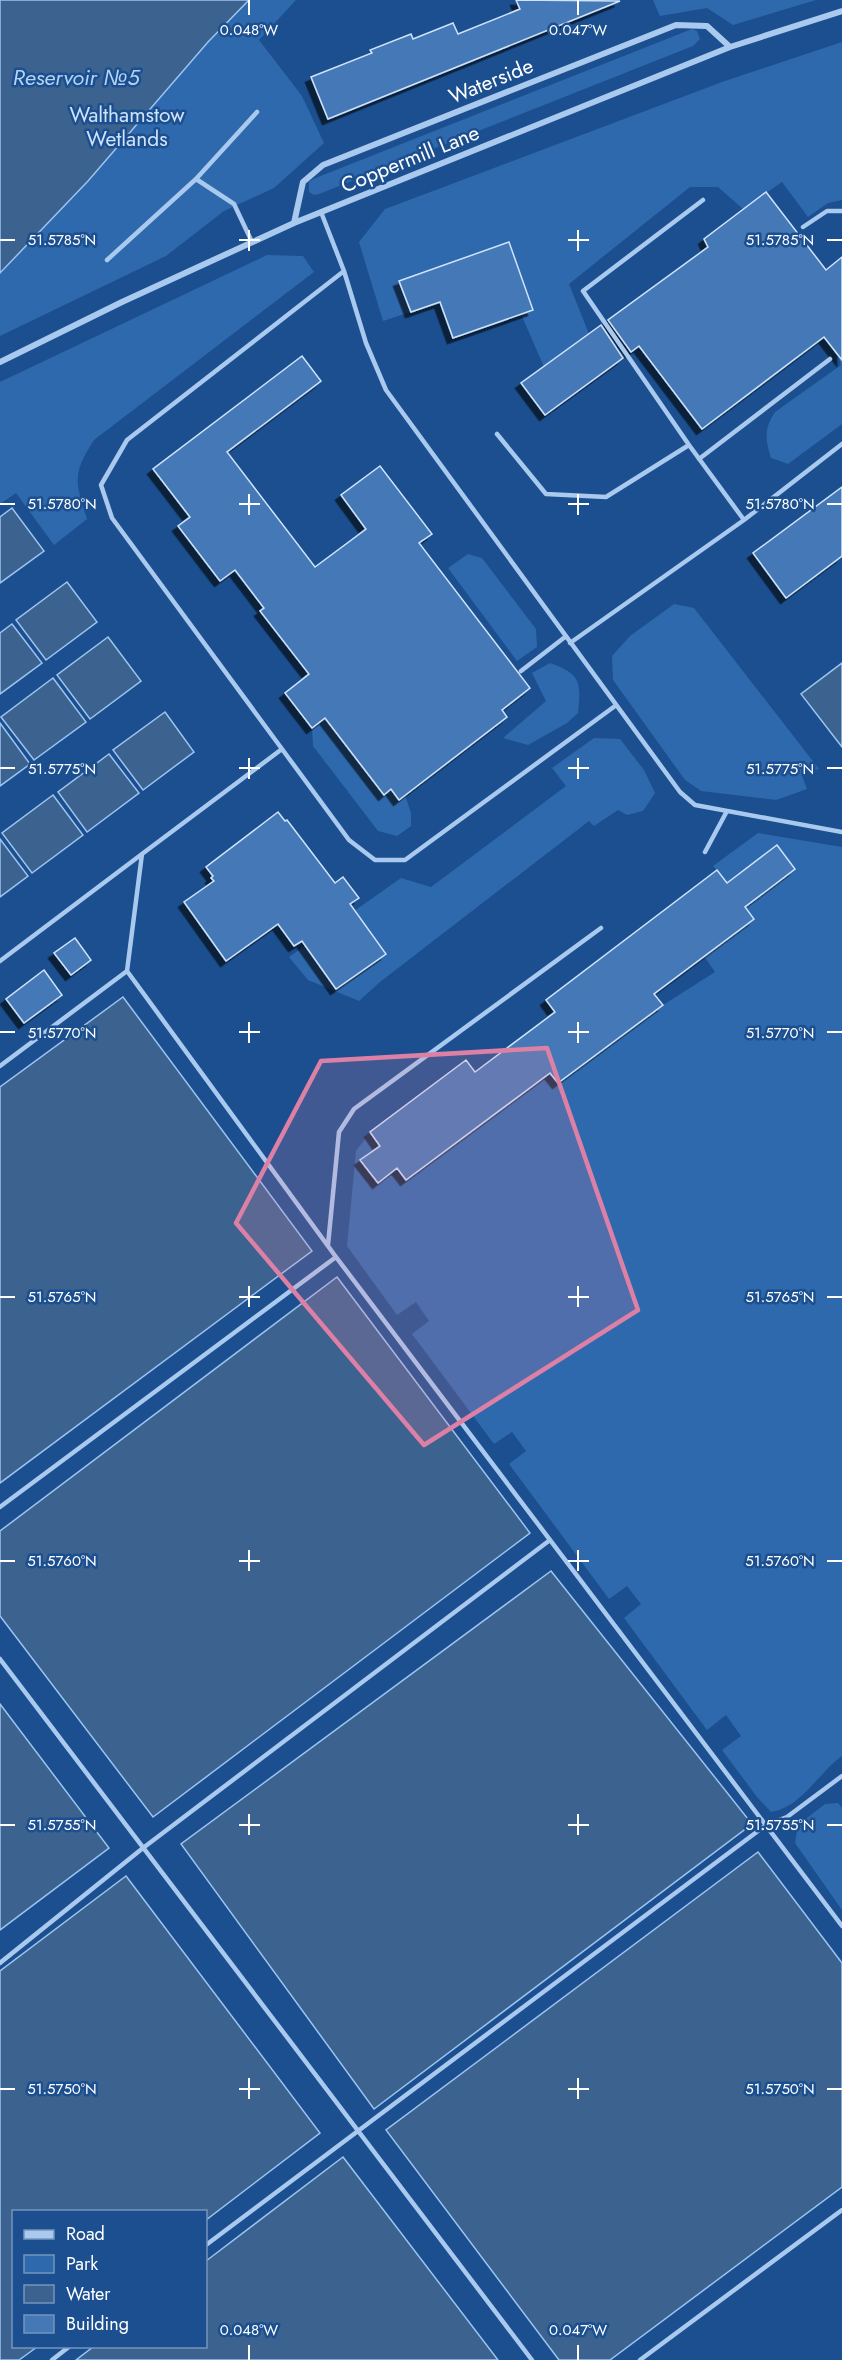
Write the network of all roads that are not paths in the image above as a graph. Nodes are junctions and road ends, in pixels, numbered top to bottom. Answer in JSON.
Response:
{"nodes":[{"id":1,"x":842,"y":10,"type":"edge"},
{"id":2,"x":730,"y":47,"type":"junction"},
{"id":3,"x":257,"y":112,"type":"dead end"},
{"id":4,"x":196,"y":179,"type":"junction"},
{"id":5,"x":702,"y":201,"type":"dead end"},
{"id":6,"x":842,"y":211,"type":"edge"},
{"id":7,"x":321,"y":212,"type":"junction"},
{"id":8,"x":294,"y":223,"type":"junction"},
{"id":9,"x":803,"y":227,"type":"dead end"},
{"id":10,"x":252,"y":242,"type":"junction"},
{"id":11,"x":107,"y":260,"type":"dead end"},
{"id":12,"x":344,"y":271,"type":"junction"},
{"id":13,"x":830,"y":360,"type":"dead end"},
{"id":14,"x":0,"y":362,"type":"edge"},
{"id":15,"x":497,"y":434,"type":"dead end"},
{"id":16,"x":842,"y":444,"type":"edge"},
{"id":17,"x":689,"y":445,"type":"junction"},
{"id":18,"x":699,"y":459,"type":"junction"},
{"id":19,"x":744,"y":520,"type":"junction"},
{"id":20,"x":565,"y":637,"type":"junction"},
{"id":21,"x":570,"y":643,"type":"junction"},
{"id":22,"x":521,"y":671,"type":"dead end"},
{"id":23,"x":615,"y":706,"type":"junction"},
{"id":24,"x":282,"y":749,"type":"junction"},
{"id":25,"x":727,"y":811,"type":"junction"},
{"id":26,"x":842,"y":832,"type":"edge"},
{"id":27,"x":705,"y":852,"type":"dead end"},
{"id":28,"x":142,"y":854,"type":"junction"},
{"id":29,"x":601,"y":928,"type":"dead end"},
{"id":30,"x":0,"y":961,"type":"edge"},
{"id":31,"x":127,"y":971,"type":"junction"},
{"id":32,"x":0,"y":1066,"type":"edge"},
{"id":33,"x":328,"y":1245,"type":"junction"},
{"id":34,"x":336,"y":1257,"type":"junction"},
{"id":35,"x":0,"y":1507,"type":"edge"},
{"id":36,"x":550,"y":1540,"type":"junction"},
{"id":37,"x":0,"y":1659,"type":"edge"},
{"id":38,"x":842,"y":1776,"type":"edge"},
{"id":39,"x":766,"y":1825,"type":"junction"},
{"id":40,"x":143,"y":1848,"type":"junction"},
{"id":41,"x":842,"y":1926,"type":"edge"},
{"id":42,"x":0,"y":1963,"type":"edge"},
{"id":43,"x":358,"y":2131,"type":"junction"},
{"id":44,"x":842,"y":2210,"type":"edge"},
{"id":45,"x":207,"y":2244,"type":"edge"},
{"id":46,"x":67,"y":2348,"type":"edge"},
{"id":47,"x":52,"y":2360,"type":"edge"},
{"id":48,"x":532,"y":2360,"type":"edge"},
{"id":49,"x":640,"y":2360,"type":"edge"}],
"edges":[{"from":1,"to":2,"type":"street","name":"Coppermill Lane"},
{"from":2,"to":7,"type":"street","name":"Coppermill Lane"},
{"from":2,"to":8,"type":"street","name":"Waterside"},
{"from":3,"to":4,"type":"lane"},
{"from":4,"to":10,"type":"lane"},
{"from":4,"to":11,"type":"lane"},
{"from":5,"to":17,"type":"lane"},
{"from":6,"to":9,"type":"lane"},
{"from":7,"to":8,"type":"street","name":"Coppermill Lane"},
{"from":7,"to":12,"type":"lane"},
{"from":8,"to":10,"type":"street","name":"Coppermill Lane"},
{"from":10,"to":14,"type":"street","name":"Coppermill Lane"},
{"from":12,"to":20,"type":"lane"},
{"from":12,"to":24,"type":"lane"},
{"from":13,"to":18,"type":"lane"},
{"from":15,"to":17,"type":"lane"},
{"from":16,"to":19,"type":"lane"},
{"from":17,"to":18,"type":"lane"},
{"from":18,"to":19,"type":"lane"},
{"from":19,"to":21,"type":"lane"},
{"from":20,"to":21,"type":"lane"},
{"from":20,"to":22,"type":"lane"},
{"from":21,"to":23,"type":"lane"},
{"from":23,"to":24,"type":"lane"},
{"from":23,"to":25,"type":"lane"},
{"from":24,"to":28,"type":"lane"},
{"from":25,"to":26,"type":"lane"},
{"from":25,"to":27,"type":"lane"},
{"from":28,"to":30,"type":"lane"},
{"from":28,"to":31,"type":"lane"},
{"from":29,"to":33,"type":"lane"},
{"from":31,"to":32,"type":"lane"},
{"from":31,"to":33,"type":"lane"},
{"from":33,"to":34,"type":"lane"},
{"from":34,"to":35,"type":"lane"},
{"from":34,"to":36,"type":"lane"},
{"from":36,"to":39,"type":"lane"},
{"from":36,"to":40,"type":"lane"},
{"from":37,"to":40,"type":"lane"},
{"from":38,"to":39,"type":"lane"},
{"from":39,"to":41,"type":"lane"},
{"from":39,"to":43,"type":"lane"},
{"from":40,"to":42,"type":"lane"},
{"from":40,"to":43,"type":"lane"},
{"from":43,"to":45,"type":"lane"},
{"from":43,"to":48,"type":"lane"},
{"from":44,"to":49,"type":"lane"},
{"from":46,"to":47,"type":"lane"}]}
